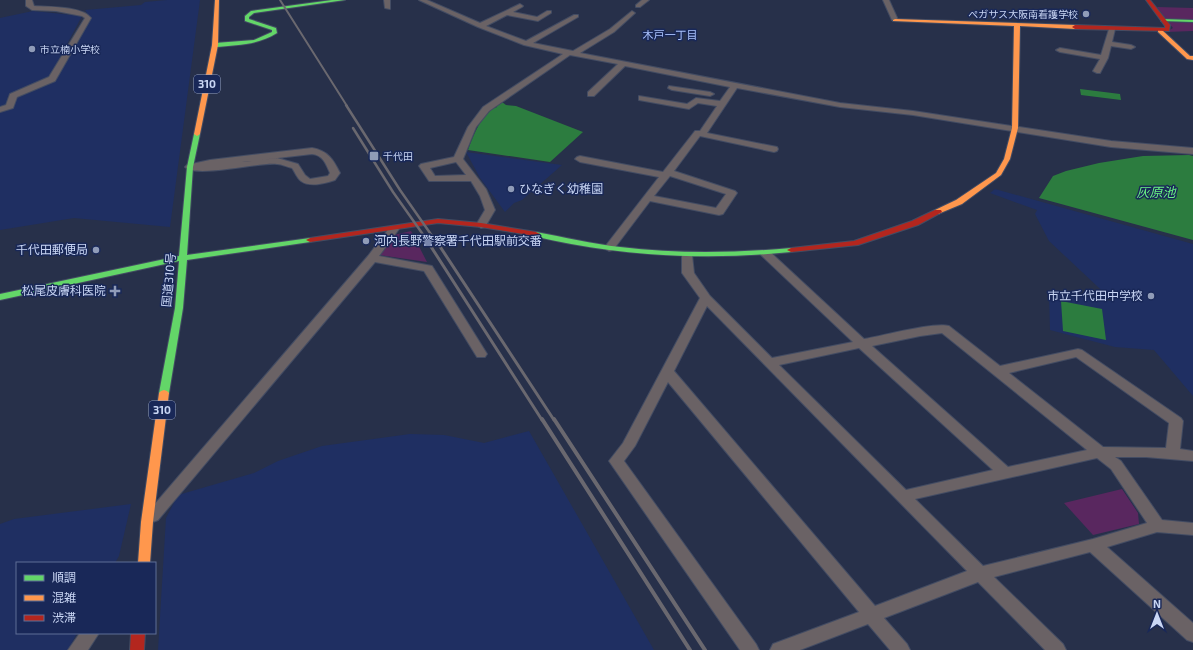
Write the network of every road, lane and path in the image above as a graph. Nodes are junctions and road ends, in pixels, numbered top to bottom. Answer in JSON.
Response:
{"nodes":[{"id":1,"x":29,"y":0,"type":"edge"},
{"id":2,"x":217,"y":0,"type":"edge"},
{"id":3,"x":343,"y":0,"type":"edge"},
{"id":4,"x":386,"y":0,"type":"edge"},
{"id":5,"x":422,"y":0,"type":"edge"},
{"id":6,"x":646,"y":0,"type":"edge"},
{"id":7,"x":886,"y":0,"type":"edge"},
{"id":8,"x":1148,"y":0,"type":"edge"},
{"id":9,"x":520,"y":6,"type":"dead end"},
{"id":10,"x":638,"y":6,"type":"dead end"},
{"id":11,"x":388,"y":8,"type":"dead end"},
{"id":12,"x":549,"y":12,"type":"dead end"},
{"id":13,"x":506,"y":13,"type":"junction"},
{"id":14,"x":632,"y":13,"type":"dead end"},
{"id":15,"x":576,"y":16,"type":"dead end"},
{"id":16,"x":895,"y":20,"type":"joint"},
{"id":17,"x":1163,"y":20,"type":"junction"},
{"id":18,"x":1193,"y":21,"type":"edge"},
{"id":19,"x":1017,"y":25,"type":"junction"},
{"id":20,"x":480,"y":26,"type":"junction"},
{"id":21,"x":1112,"y":29,"type":"junction"},
{"id":22,"x":1160,"y":31,"type":"junction"},
{"id":23,"x":526,"y":44,"type":"junction"},
{"id":24,"x":1109,"y":44,"type":"junction"},
{"id":25,"x":215,"y":45,"type":"junction"},
{"id":26,"x":1131,"y":47,"type":"dead end"},
{"id":27,"x":1060,"y":50,"type":"dead end"},
{"id":28,"x":571,"y":53,"type":"junction"},
{"id":29,"x":1104,"y":58,"type":"junction"},
{"id":30,"x":1193,"y":58,"type":"edge"},
{"id":31,"x":624,"y":63,"type":"junction"},
{"id":32,"x":1097,"y":71,"type":"dead end"},
{"id":33,"x":734,"y":86,"type":"junction"},
{"id":34,"x":672,"y":88,"type":"dead end"},
{"id":35,"x":591,"y":94,"type":"dead end"},
{"id":36,"x":642,"y":98,"type":"dead end"},
{"id":37,"x":725,"y":100,"type":"junction"},
{"id":38,"x":0,"y":110,"type":"edge"},
{"id":39,"x":1015,"y":128,"type":"junction"},
{"id":40,"x":702,"y":134,"type":"junction"},
{"id":41,"x":774,"y":149,"type":"dead end"},
{"id":42,"x":1193,"y":151,"type":"edge"},
{"id":43,"x":458,"y":159,"type":"junction"},
{"id":44,"x":580,"y":160,"type":"dead end"},
{"id":45,"x":190,"y":168,"type":"junction"},
{"id":46,"x":667,"y":173,"type":"junction"},
{"id":47,"x":472,"y":178,"type":"junction"},
{"id":48,"x":649,"y":198,"type":"junction"},
{"id":49,"x":481,"y":225,"type":"junction"},
{"id":50,"x":394,"y":228,"type":"junction"},
{"id":51,"x":609,"y":248,"type":"junction"},
{"id":52,"x":765,"y":253,"type":"junction"},
{"id":53,"x":687,"y":255,"type":"junction"},
{"id":54,"x":183,"y":258,"type":"junction"},
{"id":55,"x":372,"y":258,"type":"junction"},
{"id":56,"x":0,"y":296,"type":"edge"},
{"id":57,"x":706,"y":298,"type":"junction"},
{"id":58,"x":862,"y":344,"type":"junction"},
{"id":59,"x":481,"y":354,"type":"dead end"},
{"id":60,"x":769,"y":363,"type":"junction"},
{"id":61,"x":999,"y":371,"type":"junction"},
{"id":62,"x":668,"y":373,"type":"junction"},
{"id":63,"x":1100,"y":452,"type":"junction"},
{"id":64,"x":1174,"y":453,"type":"junction"},
{"id":65,"x":1193,"y":456,"type":"edge"},
{"id":66,"x":1005,"y":473,"type":"junction"},
{"id":67,"x":903,"y":496,"type":"junction"},
{"id":68,"x":147,"y":522,"type":"junction"},
{"id":69,"x":1157,"y":526,"type":"junction"},
{"id":70,"x":1193,"y":529,"type":"edge"},
{"id":71,"x":1093,"y":545,"type":"junction"},
{"id":72,"x":132,"y":562,"type":"edge"},
{"id":73,"x":144,"y":562,"type":"edge"},
{"id":74,"x":982,"y":573,"type":"junction"},
{"id":75,"x":871,"y":614,"type":"junction"},
{"id":76,"x":89,"y":634,"type":"edge"},
{"id":77,"x":138,"y":634,"type":"edge"},
{"id":78,"x":1193,"y":634,"type":"edge"},
{"id":79,"x":77,"y":650,"type":"edge"},
{"id":80,"x":137,"y":650,"type":"edge"},
{"id":81,"x":750,"y":650,"type":"edge"},
{"id":82,"x":779,"y":650,"type":"edge"},
{"id":83,"x":901,"y":650,"type":"edge"},
{"id":84,"x":1057,"y":650,"type":"edge"}],
"edges":[{"from":1,"to":38,"type":"street"},
{"from":2,"to":25,"type":"main road","name":"国道310号","number":"310"},
{"from":3,"to":25,"type":"main road"},
{"from":4,"to":11,"type":"street"},
{"from":5,"to":20,"type":"street"},
{"from":6,"to":10,"type":"street"},
{"from":7,"to":16,"type":"street"},
{"from":8,"to":17,"type":"main road"},
{"from":9,"to":13,"type":"street"},
{"from":12,"to":13,"type":"street"},
{"from":13,"to":20,"type":"street"},
{"from":14,"to":28,"type":"street"},
{"from":15,"to":23,"type":"street"},
{"from":16,"to":19,"type":"main road"},
{"from":17,"to":18,"type":"main road"},
{"from":17,"to":22,"type":"main road"},
{"from":19,"to":21,"type":"main road"},
{"from":19,"to":39,"type":"main road"},
{"from":20,"to":23,"type":"street"},
{"from":21,"to":22,"type":"main road"},
{"from":21,"to":24,"type":"street"},
{"from":22,"to":30,"type":"main road"},
{"from":23,"to":28,"type":"street"},
{"from":24,"to":26,"type":"street"},
{"from":24,"to":29,"type":"street"},
{"from":25,"to":45,"type":"main road","name":"国道310号","number":"310"},
{"from":27,"to":29,"type":"street"},
{"from":28,"to":31,"type":"street"},
{"from":28,"to":43,"type":"street"},
{"from":29,"to":32,"type":"street"},
{"from":31,"to":33,"type":"street"},
{"from":31,"to":35,"type":"street"},
{"from":33,"to":37,"type":"street"},
{"from":33,"to":39,"type":"street"},
{"from":34,"to":37,"type":"street"},
{"from":36,"to":37,"type":"street"},
{"from":37,"to":40,"type":"street"},
{"from":39,"to":42,"type":"street"},
{"from":39,"to":52,"type":"main road"},
{"from":40,"to":41,"type":"street"},
{"from":40,"to":46,"type":"street"},
{"from":43,"to":47,"type":"street"},
{"from":43,"to":47,"type":"street"},
{"from":44,"to":46,"type":"street"},
{"from":45,"to":45,"type":"street"},
{"from":45,"to":54,"type":"main road","name":"国道310号","number":"310"},
{"from":46,"to":48,"type":"street"},
{"from":46,"to":48,"type":"street"},
{"from":47,"to":49,"type":"street"},
{"from":48,"to":51,"type":"street"},
{"from":49,"to":50,"type":"main road"},
{"from":49,"to":51,"type":"main road"},
{"from":50,"to":54,"type":"main road"},
{"from":50,"to":55,"type":"street"},
{"from":51,"to":53,"type":"main road"},
{"from":52,"to":53,"type":"main road"},
{"from":52,"to":58,"type":"street"},
{"from":53,"to":57,"type":"street"},
{"from":54,"to":56,"type":"main road"},
{"from":54,"to":68,"type":"main road","name":"国道310号","number":"310"},
{"from":55,"to":59,"type":"street"},
{"from":55,"to":68,"type":"street"},
{"from":57,"to":60,"type":"street"},
{"from":57,"to":62,"type":"street"},
{"from":58,"to":60,"type":"street"},
{"from":58,"to":61,"type":"street"},
{"from":58,"to":66,"type":"street"},
{"from":60,"to":67,"type":"street"},
{"from":61,"to":63,"type":"street"},
{"from":61,"to":64,"type":"street"},
{"from":62,"to":75,"type":"street"},
{"from":62,"to":81,"type":"street"},
{"from":63,"to":64,"type":"street"},
{"from":63,"to":66,"type":"street"},
{"from":63,"to":69,"type":"street"},
{"from":64,"to":65,"type":"street"},
{"from":66,"to":67,"type":"street"},
{"from":67,"to":74,"type":"street"},
{"from":68,"to":72,"type":"street"},
{"from":68,"to":73,"type":"main road","name":"国道310号","number":"310"},
{"from":69,"to":70,"type":"street"},
{"from":69,"to":71,"type":"street"},
{"from":71,"to":74,"type":"street"},
{"from":71,"to":78,"type":"street"},
{"from":74,"to":75,"type":"street"},
{"from":74,"to":84,"type":"street"},
{"from":75,"to":82,"type":"street"},
{"from":75,"to":83,"type":"street"},
{"from":76,"to":79,"type":"street"},
{"from":77,"to":80,"type":"main road"}]}
